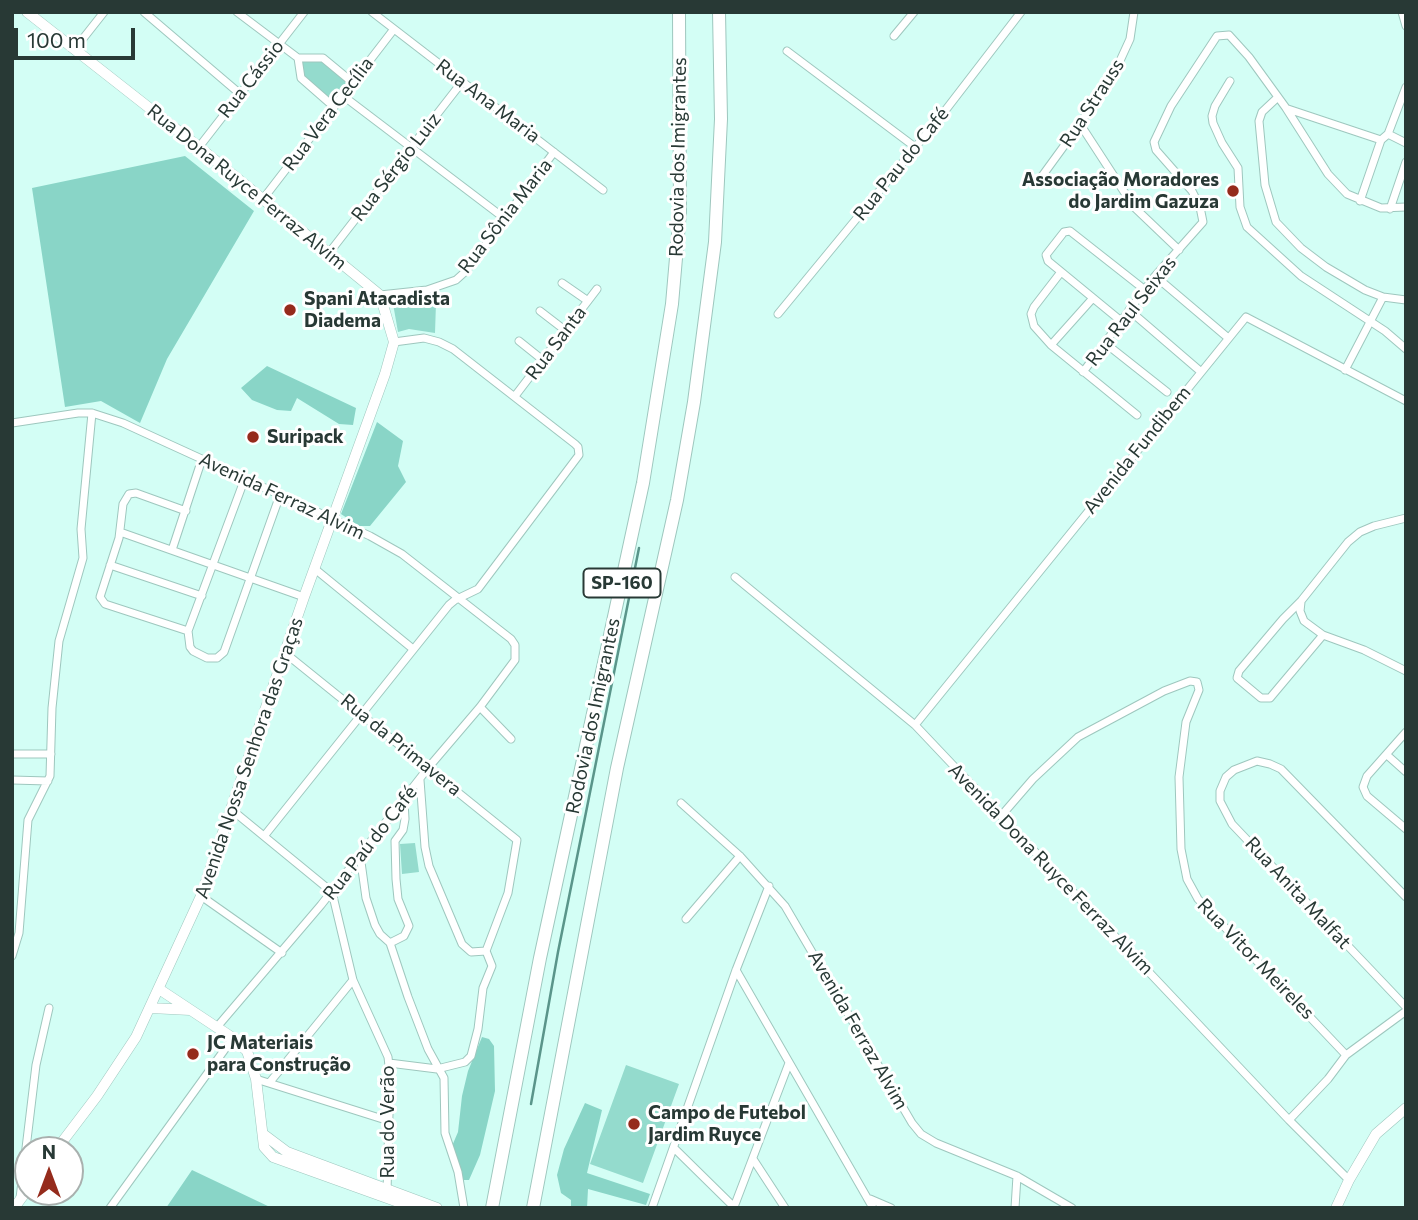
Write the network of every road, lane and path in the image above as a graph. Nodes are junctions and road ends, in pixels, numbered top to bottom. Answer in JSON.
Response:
{"nodes":[{"id":1,"x":27,"y":12,"type":"edge"},
{"id":2,"x":103,"y":12,"type":"edge"},
{"id":3,"x":144,"y":12,"type":"edge"},
{"id":4,"x":237,"y":12,"type":"edge"},
{"id":5,"x":304,"y":12,"type":"edge"},
{"id":6,"x":372,"y":12,"type":"edge"},
{"id":7,"x":679,"y":12,"type":"edge"},
{"id":8,"x":719,"y":12,"type":"edge"},
{"id":9,"x":914,"y":12,"type":"edge"},
{"id":10,"x":1021,"y":12,"type":"edge"},
{"id":11,"x":1134,"y":12,"type":"edge"},
{"id":12,"x":1402,"y":12,"type":"edge"},
{"id":13,"x":1406,"y":26,"type":"edge"},
{"id":14,"x":394,"y":29,"type":"junction"},
{"id":15,"x":894,"y":36,"type":"dead end"},
{"id":16,"x":278,"y":45,"type":"junction"},
{"id":17,"x":74,"y":50,"type":"junction"},
{"id":18,"x":787,"y":51,"type":"dead end"},
{"id":19,"x":298,"y":58,"type":"junction"},
{"id":20,"x":1230,"y":80,"type":"dead end"},
{"id":21,"x":352,"y":82,"type":"junction"},
{"id":22,"x":462,"y":82,"type":"junction"},
{"id":23,"x":1406,"y":87,"type":"edge"},
{"id":24,"x":239,"y":93,"type":"junction"},
{"id":25,"x":342,"y":95,"type":"junction"},
{"id":26,"x":1278,"y":97,"type":"junction"},
{"id":27,"x":333,"y":106,"type":"junction"},
{"id":28,"x":1286,"y":108,"type":"junction"},
{"id":29,"x":1080,"y":124,"type":"junction"},
{"id":30,"x":1388,"y":134,"type":"junction"},
{"id":31,"x":1381,"y":140,"type":"junction"},
{"id":32,"x":1406,"y":144,"type":"edge"},
{"id":33,"x":200,"y":147,"type":"junction"},
{"id":34,"x":411,"y":147,"type":"junction"},
{"id":35,"x":915,"y":147,"type":"junction"},
{"id":36,"x":554,"y":152,"type":"junction"},
{"id":37,"x":1406,"y":162,"type":"edge"},
{"id":38,"x":1032,"y":183,"type":"dead end"},
{"id":39,"x":603,"y":190,"type":"dead end"},
{"id":40,"x":263,"y":199,"type":"junction"},
{"id":41,"x":1360,"y":201,"type":"junction"},
{"id":42,"x":1406,"y":207,"type":"edge"},
{"id":43,"x":1390,"y":209,"type":"junction"},
{"id":44,"x":505,"y":218,"type":"junction"},
{"id":45,"x":1179,"y":250,"type":"junction"},
{"id":46,"x":330,"y":253,"type":"junction"},
{"id":47,"x":1061,"y":272,"type":"junction"},
{"id":48,"x":1155,"y":276,"type":"junction"},
{"id":49,"x":562,"y":283,"type":"dead end"},
{"id":50,"x":597,"y":289,"type":"dead end"},
{"id":51,"x":1145,"y":290,"type":"junction"},
{"id":52,"x":380,"y":295,"type":"junction"},
{"id":53,"x":1384,"y":297,"type":"junction"},
{"id":54,"x":1093,"y":298,"type":"junction"},
{"id":55,"x":1406,"y":300,"type":"edge"},
{"id":56,"x":588,"y":301,"type":"junction"},
{"id":57,"x":1129,"y":310,"type":"junction"},
{"id":58,"x":540,"y":311,"type":"dead end"},
{"id":59,"x":778,"y":314,"type":"dead end"},
{"id":60,"x":1121,"y":321,"type":"junction"},
{"id":61,"x":1371,"y":322,"type":"junction"},
{"id":62,"x":566,"y":331,"type":"junction"},
{"id":63,"x":1227,"y":337,"type":"junction"},
{"id":64,"x":519,"y":341,"type":"dead end"},
{"id":65,"x":394,"y":342,"type":"junction"},
{"id":66,"x":1105,"y":344,"type":"junction"},
{"id":67,"x":1051,"y":345,"type":"junction"},
{"id":68,"x":1406,"y":349,"type":"edge"},
{"id":69,"x":544,"y":361,"type":"junction"},
{"id":70,"x":1345,"y":370,"type":"junction"},
{"id":71,"x":1200,"y":371,"type":"junction"},
{"id":72,"x":1083,"y":372,"type":"junction"},
{"id":73,"x":1167,"y":392,"type":"dead end"},
{"id":74,"x":515,"y":396,"type":"junction"},
{"id":75,"x":1406,"y":401,"type":"edge"},
{"id":76,"x":92,"y":413,"type":"junction"},
{"id":77,"x":1137,"y":415,"type":"dead end"},
{"id":78,"x":12,"y":424,"type":"edge"},
{"id":79,"x":202,"y":459,"type":"junction"},
{"id":80,"x":245,"y":478,"type":"junction"},
{"id":81,"x":280,"y":495,"type":"junction"},
{"id":82,"x":186,"y":511,"type":"junction"},
{"id":83,"x":1406,"y":517,"type":"edge"},
{"id":84,"x":333,"y":521,"type":"junction"},
{"id":85,"x":120,"y":532,"type":"junction"},
{"id":86,"x":172,"y":550,"type":"junction"},
{"id":87,"x":214,"y":564,"type":"junction"},
{"id":88,"x":110,"y":565,"type":"junction"},
{"id":89,"x":315,"y":569,"type":"junction"},
{"id":90,"x":251,"y":577,"type":"junction"},
{"id":91,"x":735,"y":578,"type":"dead end"},
{"id":92,"x":202,"y":596,"type":"junction"},
{"id":93,"x":304,"y":597,"type":"junction"},
{"id":94,"x":460,"y":598,"type":"junction"},
{"id":95,"x":1301,"y":601,"type":"junction"},
{"id":96,"x":188,"y":631,"type":"junction"},
{"id":97,"x":1323,"y":635,"type":"junction"},
{"id":98,"x":413,"y":649,"type":"junction"},
{"id":99,"x":285,"y":653,"type":"junction"},
{"id":100,"x":516,"y":653,"type":"joint"},
{"id":101,"x":1406,"y":671,"type":"edge"},
{"id":102,"x":480,"y":707,"type":"junction"},
{"id":103,"x":363,"y":713,"type":"junction"},
{"id":104,"x":915,"y":725,"type":"junction"},
{"id":105,"x":1406,"y":732,"type":"edge"},
{"id":106,"x":511,"y":738,"type":"dead end"},
{"id":107,"x":12,"y":754,"type":"edge"},
{"id":108,"x":51,"y":754,"type":"junction"},
{"id":109,"x":1387,"y":755,"type":"junction"},
{"id":110,"x":428,"y":768,"type":"junction"},
{"id":111,"x":1406,"y":772,"type":"edge"},
{"id":112,"x":12,"y":780,"type":"edge"},
{"id":113,"x":419,"y":780,"type":"junction"},
{"id":114,"x":48,"y":781,"type":"junction"},
{"id":115,"x":404,"y":800,"type":"junction"},
{"id":116,"x":681,"y":803,"type":"dead end"},
{"id":117,"x":232,"y":810,"type":"junction"},
{"id":118,"x":1001,"y":816,"type":"junction"},
{"id":119,"x":1406,"y":829,"type":"edge"},
{"id":120,"x":265,"y":835,"type":"junction"},
{"id":121,"x":360,"y":855,"type":"junction"},
{"id":122,"x":740,"y":856,"type":"junction"},
{"id":123,"x":12,"y":879,"type":"edge"},
{"id":124,"x":22,"y":879,"type":"junction"},
{"id":125,"x":769,"y":886,"type":"junction"},
{"id":126,"x":332,"y":892,"type":"junction"},
{"id":127,"x":201,"y":897,"type":"junction"},
{"id":128,"x":1406,"y":897,"type":"edge"},
{"id":129,"x":16,"y":914,"type":"edge"},
{"id":130,"x":686,"y":919,"type":"dead end"},
{"id":131,"x":390,"y":943,"type":"junction"},
{"id":132,"x":486,"y":951,"type":"junction"},
{"id":133,"x":282,"y":953,"type":"junction"},
{"id":134,"x":12,"y":956,"type":"edge"},
{"id":135,"x":737,"y":970,"type":"junction"},
{"id":136,"x":353,"y":980,"type":"junction"},
{"id":137,"x":159,"y":989,"type":"junction"},
{"id":138,"x":49,"y":1008,"type":"dead end"},
{"id":139,"x":151,"y":1008,"type":"junction"},
{"id":140,"x":1406,"y":1009,"type":"edge"},
{"id":141,"x":191,"y":1010,"type":"junction"},
{"id":142,"x":218,"y":1027,"type":"junction"},
{"id":143,"x":233,"y":1038,"type":"junction"},
{"id":144,"x":1346,"y":1055,"type":"junction"},
{"id":145,"x":389,"y":1063,"type":"junction"},
{"id":146,"x":789,"y":1063,"type":"junction"},
{"id":147,"x":437,"y":1069,"type":"junction"},
{"id":148,"x":256,"y":1079,"type":"junction"},
{"id":149,"x":270,"y":1082,"type":"junction"},
{"id":150,"x":1406,"y":1108,"type":"edge"},
{"id":151,"x":1289,"y":1120,"type":"junction"},
{"id":152,"x":389,"y":1121,"type":"junction"},
{"id":153,"x":26,"y":1136,"type":"edge"},
{"id":154,"x":66,"y":1136,"type":"edge"},
{"id":155,"x":674,"y":1148,"type":"junction"},
{"id":156,"x":753,"y":1159,"type":"junction"},
{"id":157,"x":1017,"y":1177,"type":"junction"},
{"id":158,"x":1349,"y":1180,"type":"junction"},
{"id":159,"x":387,"y":1193,"type":"junction"},
{"id":160,"x":870,"y":1199,"type":"junction"},
{"id":161,"x":735,"y":1207,"type":"edge"},
{"id":162,"x":110,"y":1208,"type":"edge"},
{"id":163,"x":415,"y":1208,"type":"edge"},
{"id":164,"x":438,"y":1208,"type":"edge"},
{"id":165,"x":464,"y":1208,"type":"edge"},
{"id":166,"x":492,"y":1208,"type":"edge"},
{"id":167,"x":533,"y":1208,"type":"edge"},
{"id":168,"x":652,"y":1208,"type":"edge"},
{"id":169,"x":785,"y":1208,"type":"edge"},
{"id":170,"x":873,"y":1208,"type":"edge"},
{"id":171,"x":891,"y":1208,"type":"edge"},
{"id":172,"x":1015,"y":1208,"type":"edge"},
{"id":173,"x":1072,"y":1208,"type":"edge"},
{"id":174,"x":1336,"y":1208,"type":"edge"}],
"edges":[{"from":1,"to":17,"type":"main road","name":"Rua Dona Ruyce Ferraz Alvim"},
{"from":2,"to":17,"type":"street"},
{"from":3,"to":24,"type":"street"},
{"from":4,"to":16,"type":"street"},
{"from":5,"to":16,"type":"street","name":"Rua Cássio"},
{"from":6,"to":14,"type":"street","name":"Rua Ana Maria"},
{"from":7,"to":166,"type":"highway","name":"Rodovia dos Imigrantes","number":"SP-160"},
{"from":8,"to":167,"type":"highway","name":"Rodovia dos Imigrantes","number":"SP-160"},
{"from":9,"to":15,"type":"street"},
{"from":10,"to":35,"type":"street","name":"Rua Pau do Café"},
{"from":11,"to":29,"type":"street","name":"Rua Strauss"},
{"from":12,"to":13,"type":"street"},
{"from":14,"to":21,"type":"street","name":"Rua Vera Cecília"},
{"from":14,"to":22,"type":"street","name":"Rua Ana Maria"},
{"from":16,"to":19,"type":"street"},
{"from":16,"to":24,"type":"street","name":"Rua Cássio"},
{"from":17,"to":33,"type":"main road","name":"Rua Dona Ruyce Ferraz Alvim"},
{"from":18,"to":35,"type":"street"},
{"from":19,"to":21,"type":"street"},
{"from":19,"to":27,"type":"street"},
{"from":20,"to":61,"type":"street"},
{"from":21,"to":25,"type":"street","name":"Rua Vera Cecília"},
{"from":22,"to":34,"type":"street","name":"Rua Sérgio Luiz"},
{"from":22,"to":36,"type":"street","name":"Rua Ana Maria"},
{"from":23,"to":30,"type":"street"},
{"from":24,"to":33,"type":"street","name":"Rua Cássio"},
{"from":25,"to":27,"type":"street","name":"Rua Vera Cecília"},
{"from":25,"to":34,"type":"street"},
{"from":26,"to":28,"type":"street"},
{"from":26,"to":45,"type":"street","name":"Rua Raul Seixas"},
{"from":26,"to":53,"type":"street"},
{"from":27,"to":40,"type":"street","name":"Rua Vera Cecília"},
{"from":28,"to":31,"type":"street"},
{"from":28,"to":41,"type":"street"},
{"from":29,"to":38,"type":"street","name":"Rua Strauss"},
{"from":29,"to":45,"type":"street"},
{"from":30,"to":31,"type":"street"},
{"from":30,"to":32,"type":"street"},
{"from":31,"to":41,"type":"street"},
{"from":33,"to":40,"type":"main road","name":"Rua Dona Ruyce Ferraz Alvim"},
{"from":34,"to":44,"type":"street"},
{"from":34,"to":46,"type":"street","name":"Rua Sérgio Luiz"},
{"from":35,"to":59,"type":"street","name":"Rua Pau do Café"},
{"from":36,"to":39,"type":"street","name":"Rua Ana Maria"},
{"from":36,"to":44,"type":"street","name":"Rua Sônia Maria"},
{"from":37,"to":43,"type":"street"},
{"from":40,"to":46,"type":"main road","name":"Rua Dona Ruyce Ferraz Alvim"},
{"from":41,"to":43,"type":"street"},
{"from":42,"to":43,"type":"street"},
{"from":44,"to":52,"type":"street","name":"Rua Sônia Maria"},
{"from":45,"to":48,"type":"street","name":"Rua Raul Seixas"},
{"from":46,"to":52,"type":"main road","name":"Rua Dona Ruyce Ferraz Alvim"},
{"from":47,"to":51,"type":"street"},
{"from":47,"to":54,"type":"street"},
{"from":47,"to":67,"type":"street"},
{"from":48,"to":51,"type":"street","name":"Rua Raul Seixas"},
{"from":48,"to":63,"type":"street"},
{"from":49,"to":56,"type":"street"},
{"from":50,"to":56,"type":"street","name":"Rua Santa"},
{"from":51,"to":57,"type":"street","name":"Rua Raul Seixas"},
{"from":52,"to":65,"type":"main road"},
{"from":53,"to":55,"type":"street"},
{"from":53,"to":61,"type":"street"},
{"from":54,"to":60,"type":"street"},
{"from":54,"to":67,"type":"street"},
{"from":56,"to":62,"type":"street","name":"Rua Santa"},
{"from":57,"to":60,"type":"street","name":"Rua Raul Seixas"},
{"from":57,"to":71,"type":"street"},
{"from":58,"to":62,"type":"street"},
{"from":60,"to":66,"type":"street","name":"Rua Raul Seixas"},
{"from":61,"to":68,"type":"street"},
{"from":61,"to":70,"type":"street"},
{"from":62,"to":69,"type":"street","name":"Rua Santa"},
{"from":63,"to":70,"type":"street","name":"Avenida Fundibem"},
{"from":63,"to":71,"type":"street","name":"Avenida Fundibem"},
{"from":64,"to":69,"type":"street"},
{"from":65,"to":74,"type":"street"},
{"from":65,"to":84,"type":"main road","name":"Avenida Nossa Senhora das Graças"},
{"from":66,"to":72,"type":"street","name":"Rua Raul Seixas"},
{"from":66,"to":73,"type":"street"},
{"from":67,"to":72,"type":"street"},
{"from":69,"to":74,"type":"street","name":"Rua Santa"},
{"from":70,"to":75,"type":"street","name":"Avenida Fundibem"},
{"from":71,"to":104,"type":"street","name":"Avenida Fundibem"},
{"from":72,"to":77,"type":"street"},
{"from":74,"to":94,"type":"street"},
{"from":76,"to":78,"type":"street","name":"Avenida Ferraz Alvim"},
{"from":76,"to":79,"type":"street","name":"Avenida Ferraz Alvim"},
{"from":76,"to":108,"type":"street"},
{"from":79,"to":80,"type":"street","name":"Avenida Ferraz Alvim"},
{"from":79,"to":82,"type":"street"},
{"from":80,"to":81,"type":"street","name":"Avenida Ferraz Alvim"},
{"from":80,"to":87,"type":"street"},
{"from":81,"to":84,"type":"street","name":"Avenida Ferraz Alvim"},
{"from":81,"to":90,"type":"street"},
{"from":82,"to":85,"type":"street"},
{"from":82,"to":86,"type":"street"},
{"from":83,"to":95,"type":"street"},
{"from":84,"to":89,"type":"main road","name":"Avenida Nossa Senhora das Graças"},
{"from":84,"to":94,"type":"street","name":"Avenida Ferraz Alvim"},
{"from":85,"to":86,"type":"street"},
{"from":85,"to":88,"type":"street"},
{"from":86,"to":87,"type":"street"},
{"from":87,"to":90,"type":"street"},
{"from":87,"to":92,"type":"street"},
{"from":88,"to":92,"type":"street"},
{"from":88,"to":96,"type":"street"},
{"from":89,"to":93,"type":"main road","name":"Avenida Nossa Senhora das Graças"},
{"from":89,"to":98,"type":"street"},
{"from":90,"to":93,"type":"street"},
{"from":90,"to":96,"type":"street"},
{"from":91,"to":104,"type":"street","name":"Avenida Dona Ruyce Ferraz Alvim"},
{"from":92,"to":96,"type":"street"},
{"from":93,"to":99,"type":"main road","name":"Avenida Nossa Senhora das Graças"},
{"from":94,"to":98,"type":"street"},
{"from":94,"to":100,"type":"street","name":"Avenida Ferraz Alvim"},
{"from":95,"to":97,"type":"street"},
{"from":95,"to":97,"type":"street"},
{"from":97,"to":101,"type":"street"},
{"from":98,"to":103,"type":"street"},
{"from":99,"to":103,"type":"street","name":"Rua da Primavera"},
{"from":99,"to":117,"type":"main road","name":"Avenida Nossa Senhora das Graças"},
{"from":100,"to":102,"type":"street","name":"Rua Paú do Café"},
{"from":102,"to":106,"type":"street"},
{"from":102,"to":110,"type":"street","name":"Rua Paú do Café"},
{"from":103,"to":110,"type":"street","name":"Rua da Primavera"},
{"from":103,"to":120,"type":"street"},
{"from":104,"to":118,"type":"street","name":"Avenida Dona Ruyce Ferraz Alvim"},
{"from":105,"to":109,"type":"street"},
{"from":107,"to":108,"type":"street"},
{"from":108,"to":114,"type":"street"},
{"from":109,"to":111,"type":"street"},
{"from":109,"to":119,"type":"street"},
{"from":110,"to":113,"type":"street","name":"Rua Paú do Café"},
{"from":110,"to":132,"type":"street","name":"Rua da Primavera"},
{"from":112,"to":114,"type":"street"},
{"from":113,"to":115,"type":"street","name":"Rua Paú do Café"},
{"from":113,"to":132,"type":"street"},
{"from":114,"to":124,"type":"street"},
{"from":115,"to":121,"type":"street","name":"Rua Paú do Café"},
{"from":115,"to":131,"type":"street"},
{"from":116,"to":122,"type":"street","name":"Avenida Ferraz Alvim"},
{"from":117,"to":120,"type":"street"},
{"from":117,"to":127,"type":"main road","name":"Avenida Nossa Senhora das Graças"},
{"from":118,"to":144,"type":"street","name":"Rua Vitor Meireles"},
{"from":118,"to":151,"type":"street","name":"Avenida Dona Ruyce Ferraz Alvim"},
{"from":120,"to":126,"type":"street"},
{"from":121,"to":126,"type":"street","name":"Rua Paú do Café"},
{"from":121,"to":131,"type":"street"},
{"from":122,"to":125,"type":"street","name":"Avenida Ferraz Alvim"},
{"from":122,"to":130,"type":"street"},
{"from":123,"to":124,"type":"street"},
{"from":124,"to":129,"type":"street"},
{"from":125,"to":135,"type":"street"},
{"from":125,"to":157,"type":"street","name":"Avenida Ferraz Alvim"},
{"from":126,"to":133,"type":"street","name":"Rua Paú do Café"},
{"from":126,"to":136,"type":"street","name":"Rua do Verão"},
{"from":127,"to":133,"type":"street"},
{"from":127,"to":137,"type":"main road","name":"Avenida Nossa Senhora das Graças"},
{"from":128,"to":140,"type":"street","name":"Rua Anita Malfat"},
{"from":129,"to":134,"type":"street"},
{"from":131,"to":147,"type":"street"},
{"from":132,"to":147,"type":"street"},
{"from":133,"to":142,"type":"street","name":"Rua Paú do Café"},
{"from":135,"to":146,"type":"street"},
{"from":135,"to":155,"type":"street"},
{"from":136,"to":145,"type":"street","name":"Rua do Verão"},
{"from":136,"to":149,"type":"street"},
{"from":137,"to":139,"type":"main road","name":"Avenida Nossa Senhora das Graças"},
{"from":137,"to":141,"type":"main road"},
{"from":138,"to":153,"type":"street"},
{"from":139,"to":141,"type":"main road"},
{"from":139,"to":154,"type":"main road","name":"Avenida Nossa Senhora das Graças"},
{"from":140,"to":144,"type":"street"},
{"from":141,"to":142,"type":"main road"},
{"from":142,"to":143,"type":"main road"},
{"from":143,"to":148,"type":"main road"},
{"from":143,"to":162,"type":"street"},
{"from":144,"to":151,"type":"street"},
{"from":145,"to":147,"type":"street"},
{"from":145,"to":152,"type":"street","name":"Rua do Verão"},
{"from":146,"to":156,"type":"street"},
{"from":146,"to":160,"type":"street"},
{"from":147,"to":165,"type":"street"},
{"from":148,"to":149,"type":"street"},
{"from":148,"to":159,"type":"main road"},
{"from":149,"to":152,"type":"street"},
{"from":150,"to":158,"type":"main road"},
{"from":151,"to":158,"type":"street","name":"Avenida Dona Ruyce Ferraz Alvim"},
{"from":152,"to":159,"type":"street","name":"Rua do Verão"},
{"from":155,"to":161,"type":"street"},
{"from":155,"to":168,"type":"street"},
{"from":156,"to":161,"type":"street"},
{"from":156,"to":169,"type":"street"},
{"from":157,"to":172,"type":"street"},
{"from":157,"to":173,"type":"street","name":"Avenida Ferraz Alvim"},
{"from":158,"to":174,"type":"main road"},
{"from":159,"to":163,"type":"main road"},
{"from":159,"to":164,"type":"main road"},
{"from":160,"to":170,"type":"street"},
{"from":160,"to":171,"type":"street"}]}
